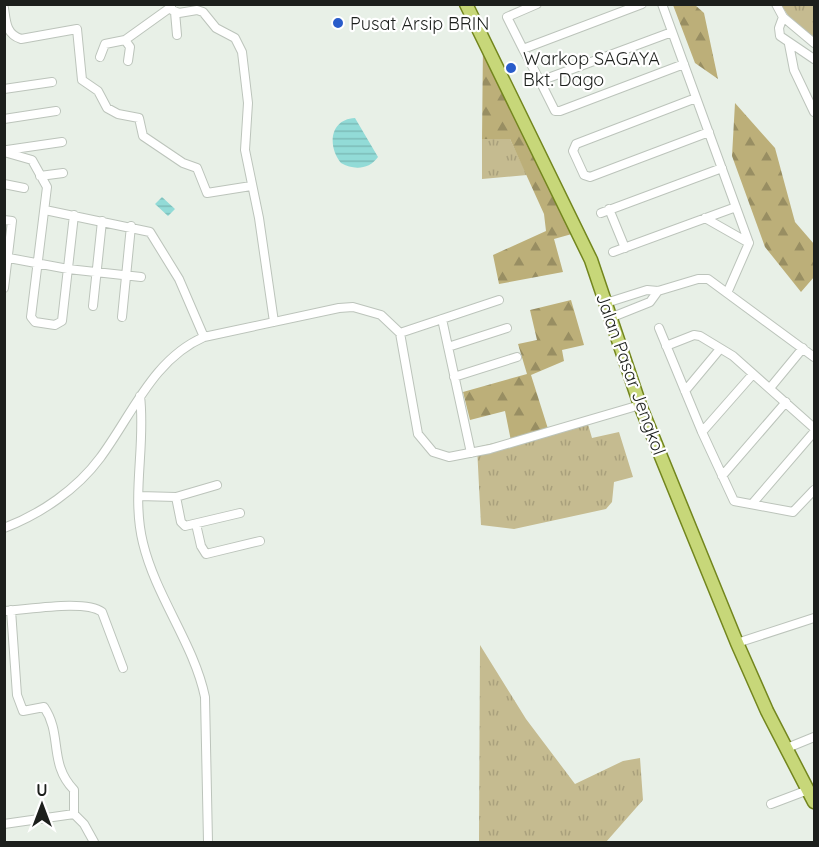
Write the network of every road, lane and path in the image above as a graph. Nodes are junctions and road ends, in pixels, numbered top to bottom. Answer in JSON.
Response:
{"nodes":[{"id":1,"x":466,"y":4,"type":"edge"},
{"id":2,"x":537,"y":4,"type":"edge"},
{"id":3,"x":642,"y":4,"type":"edge"},
{"id":4,"x":662,"y":4,"type":"edge"},
{"id":5,"x":776,"y":4,"type":"edge"},
{"id":6,"x":4,"y":8,"type":"edge"},
{"id":7,"x":172,"y":8,"type":"edge"},
{"id":8,"x":783,"y":16,"type":"junction"},
{"id":9,"x":672,"y":32,"type":"junction"},
{"id":10,"x":177,"y":35,"type":"dead end"},
{"id":11,"x":125,"y":40,"type":"junction"},
{"id":12,"x":814,"y":43,"type":"edge"},
{"id":13,"x":789,"y":44,"type":"junction"},
{"id":14,"x":523,"y":49,"type":"junction"},
{"id":15,"x":100,"y":57,"type":"dead end"},
{"id":16,"x":814,"y":58,"type":"edge"},
{"id":17,"x":128,"y":61,"type":"dead end"},
{"id":18,"x":684,"y":64,"type":"junction"},
{"id":19,"x":540,"y":81,"type":"junction"},
{"id":20,"x":52,"y":82,"type":"dead end"},
{"id":21,"x":4,"y":89,"type":"edge"},
{"id":22,"x":696,"y":98,"type":"junction"},
{"id":23,"x":56,"y":111,"type":"dead end"},
{"id":24,"x":814,"y":112,"type":"edge"},
{"id":25,"x":4,"y":119,"type":"edge"},
{"id":26,"x":709,"y":132,"type":"junction"},
{"id":27,"x":62,"y":142,"type":"dead end"},
{"id":28,"x":4,"y":151,"type":"edge"},
{"id":29,"x":722,"y":168,"type":"junction"},
{"id":30,"x":63,"y":173,"type":"dead end"},
{"id":31,"x":40,"y":176,"type":"junction"},
{"id":32,"x":4,"y":184,"type":"edge"},
{"id":33,"x":251,"y":186,"type":"junction"},
{"id":34,"x":24,"y":188,"type":"dead end"},
{"id":35,"x":736,"y":207,"type":"junction"},
{"id":36,"x":45,"y":210,"type":"junction"},
{"id":37,"x":609,"y":210,"type":"junction"},
{"id":38,"x":601,"y":213,"type":"dead end"},
{"id":39,"x":74,"y":215,"type":"junction"},
{"id":40,"x":705,"y":218,"type":"junction"},
{"id":41,"x":4,"y":220,"type":"edge"},
{"id":42,"x":102,"y":221,"type":"junction"},
{"id":43,"x":131,"y":226,"type":"junction"},
{"id":44,"x":750,"y":243,"type":"junction"},
{"id":45,"x":625,"y":248,"type":"junction"},
{"id":46,"x":613,"y":252,"type":"dead end"},
{"id":47,"x":7,"y":254,"type":"edge"},
{"id":48,"x":38,"y":265,"type":"junction"},
{"id":49,"x":68,"y":269,"type":"junction"},
{"id":50,"x":96,"y":273,"type":"junction"},
{"id":51,"x":126,"y":276,"type":"junction"},
{"id":52,"x":141,"y":277,"type":"dead end"},
{"id":53,"x":5,"y":286,"type":"edge"},
{"id":54,"x":658,"y":291,"type":"junction"},
{"id":55,"x":728,"y":291,"type":"junction"},
{"id":56,"x":499,"y":300,"type":"dead end"},
{"id":57,"x":606,"y":303,"type":"junction"},
{"id":58,"x":93,"y":306,"type":"dead end"},
{"id":59,"x":122,"y":317,"type":"dead end"},
{"id":60,"x":610,"y":318,"type":"junction"},
{"id":61,"x":442,"y":319,"type":"junction"},
{"id":62,"x":274,"y":322,"type":"junction"},
{"id":63,"x":507,"y":328,"type":"dead end"},
{"id":64,"x":659,"y":328,"type":"dead end"},
{"id":65,"x":400,"y":333,"type":"junction"},
{"id":66,"x":204,"y":337,"type":"junction"},
{"id":67,"x":666,"y":346,"type":"junction"},
{"id":68,"x":448,"y":347,"type":"junction"},
{"id":69,"x":803,"y":348,"type":"junction"},
{"id":70,"x":720,"y":349,"type":"junction"},
{"id":71,"x":518,"y":357,"type":"dead end"},
{"id":72,"x":814,"y":357,"type":"edge"},
{"id":73,"x":753,"y":374,"type":"junction"},
{"id":74,"x":454,"y":377,"type":"junction"},
{"id":75,"x":770,"y":388,"type":"junction"},
{"id":76,"x":685,"y":391,"type":"junction"},
{"id":77,"x":140,"y":396,"type":"junction"},
{"id":78,"x":786,"y":402,"type":"junction"},
{"id":79,"x":640,"y":405,"type":"junction"},
{"id":80,"x":814,"y":430,"type":"edge"},
{"id":81,"x":702,"y":432,"type":"junction"},
{"id":82,"x":471,"y":453,"type":"junction"},
{"id":83,"x":722,"y":476,"type":"junction"},
{"id":84,"x":217,"y":485,"type":"dead end"},
{"id":85,"x":814,"y":490,"type":"edge"},
{"id":86,"x":139,"y":496,"type":"junction"},
{"id":87,"x":176,"y":497,"type":"junction"},
{"id":88,"x":752,"y":504,"type":"junction"},
{"id":89,"x":240,"y":513,"type":"dead end"},
{"id":90,"x":196,"y":524,"type":"junction"},
{"id":91,"x":4,"y":528,"type":"edge"},
{"id":92,"x":260,"y":541,"type":"dead end"},
{"id":93,"x":8,"y":610,"type":"edge"},
{"id":94,"x":814,"y":618,"type":"edge"},
{"id":95,"x":737,"y":642,"type":"junction"},
{"id":96,"x":123,"y":668,"type":"dead end"},
{"id":97,"x":814,"y":736,"type":"edge"},
{"id":98,"x":787,"y":747,"type":"junction"},
{"id":99,"x":808,"y":789,"type":"junction"},
{"id":100,"x":814,"y":802,"type":"edge"},
{"id":101,"x":771,"y":804,"type":"dead end"},
{"id":102,"x":74,"y":814,"type":"junction"},
{"id":103,"x":4,"y":824,"type":"edge"},
{"id":104,"x":94,"y":843,"type":"edge"},
{"id":105,"x":208,"y":843,"type":"edge"}],
"edges":[{"from":1,"to":57,"type":"main road","name":"Jalan Pasar Jengkol"},
{"from":2,"to":14,"type":"street"},
{"from":3,"to":14,"type":"street"},
{"from":4,"to":9,"type":"street"},
{"from":5,"to":8,"type":"street"},
{"from":6,"to":33,"type":"street"},
{"from":7,"to":10,"type":"street"},
{"from":7,"to":11,"type":"street"},
{"from":7,"to":33,"type":"street"},
{"from":8,"to":12,"type":"street"},
{"from":8,"to":13,"type":"street"},
{"from":9,"to":18,"type":"street"},
{"from":9,"to":19,"type":"street"},
{"from":11,"to":15,"type":"street"},
{"from":11,"to":17,"type":"street"},
{"from":13,"to":16,"type":"street"},
{"from":13,"to":24,"type":"street"},
{"from":14,"to":19,"type":"street"},
{"from":18,"to":19,"type":"street"},
{"from":18,"to":22,"type":"street"},
{"from":20,"to":21,"type":"street"},
{"from":22,"to":26,"type":"street"},
{"from":22,"to":26,"type":"street"},
{"from":23,"to":25,"type":"street"},
{"from":26,"to":29,"type":"street"},
{"from":27,"to":28,"type":"street"},
{"from":28,"to":31,"type":"street"},
{"from":29,"to":35,"type":"street"},
{"from":29,"to":37,"type":"street"},
{"from":30,"to":31,"type":"street"},
{"from":31,"to":36,"type":"street"},
{"from":32,"to":34,"type":"street"},
{"from":33,"to":62,"type":"street"},
{"from":35,"to":40,"type":"street"},
{"from":35,"to":44,"type":"street"},
{"from":36,"to":39,"type":"street"},
{"from":36,"to":48,"type":"street"},
{"from":37,"to":38,"type":"street"},
{"from":37,"to":45,"type":"street"},
{"from":39,"to":42,"type":"street"},
{"from":39,"to":49,"type":"street"},
{"from":40,"to":44,"type":"street"},
{"from":40,"to":45,"type":"street"},
{"from":41,"to":47,"type":"street"},
{"from":42,"to":43,"type":"street"},
{"from":42,"to":50,"type":"street"},
{"from":43,"to":51,"type":"street"},
{"from":43,"to":66,"type":"street"},
{"from":44,"to":55,"type":"street"},
{"from":45,"to":46,"type":"street"},
{"from":47,"to":48,"type":"street"},
{"from":47,"to":53,"type":"street"},
{"from":48,"to":49,"type":"street"},
{"from":48,"to":49,"type":"street"},
{"from":49,"to":50,"type":"street"},
{"from":50,"to":51,"type":"street"},
{"from":50,"to":58,"type":"street"},
{"from":51,"to":52,"type":"street"},
{"from":51,"to":59,"type":"street"},
{"from":54,"to":55,"type":"street"},
{"from":54,"to":57,"type":"street"},
{"from":54,"to":60,"type":"street"},
{"from":55,"to":69,"type":"street"},
{"from":56,"to":61,"type":"street"},
{"from":57,"to":60,"type":"main road","name":"Jalan Pasar Jengkol"},
{"from":60,"to":79,"type":"main road","name":"Jalan Pasar Jengkol"},
{"from":61,"to":65,"type":"street"},
{"from":61,"to":68,"type":"street"},
{"from":62,"to":65,"type":"street"},
{"from":62,"to":66,"type":"street"},
{"from":63,"to":68,"type":"street"},
{"from":64,"to":67,"type":"street"},
{"from":65,"to":82,"type":"street"},
{"from":66,"to":77,"type":"street"},
{"from":67,"to":70,"type":"street"},
{"from":67,"to":76,"type":"street"},
{"from":68,"to":74,"type":"street"},
{"from":69,"to":72,"type":"street"},
{"from":69,"to":75,"type":"street"},
{"from":70,"to":73,"type":"street"},
{"from":70,"to":76,"type":"street"},
{"from":71,"to":74,"type":"street"},
{"from":73,"to":75,"type":"street"},
{"from":73,"to":81,"type":"street"},
{"from":74,"to":82,"type":"street"},
{"from":75,"to":78,"type":"street"},
{"from":76,"to":81,"type":"street"},
{"from":77,"to":86,"type":"street"},
{"from":77,"to":91,"type":"street"},
{"from":78,"to":80,"type":"street"},
{"from":78,"to":83,"type":"street"},
{"from":79,"to":82,"type":"street"},
{"from":79,"to":95,"type":"main road","name":"Jalan Pasar Jengkol"},
{"from":80,"to":88,"type":"street"},
{"from":81,"to":83,"type":"street"},
{"from":83,"to":88,"type":"street"},
{"from":84,"to":87,"type":"street"},
{"from":85,"to":88,"type":"street"},
{"from":86,"to":87,"type":"street"},
{"from":86,"to":105,"type":"street"},
{"from":87,"to":90,"type":"street"},
{"from":89,"to":90,"type":"street"},
{"from":90,"to":92,"type":"street"},
{"from":93,"to":96,"type":"street"},
{"from":93,"to":102,"type":"street"},
{"from":94,"to":95,"type":"street"},
{"from":95,"to":98,"type":"main road","name":"Jalan Pasar Jengkol"},
{"from":97,"to":98,"type":"street"},
{"from":98,"to":99,"type":"main road","name":"Jalan Pasar Jengkol"},
{"from":99,"to":100,"type":"main road","name":"Jalan Pasar Jengkol"},
{"from":99,"to":101,"type":"street"},
{"from":102,"to":103,"type":"street"},
{"from":102,"to":104,"type":"street"}]}
